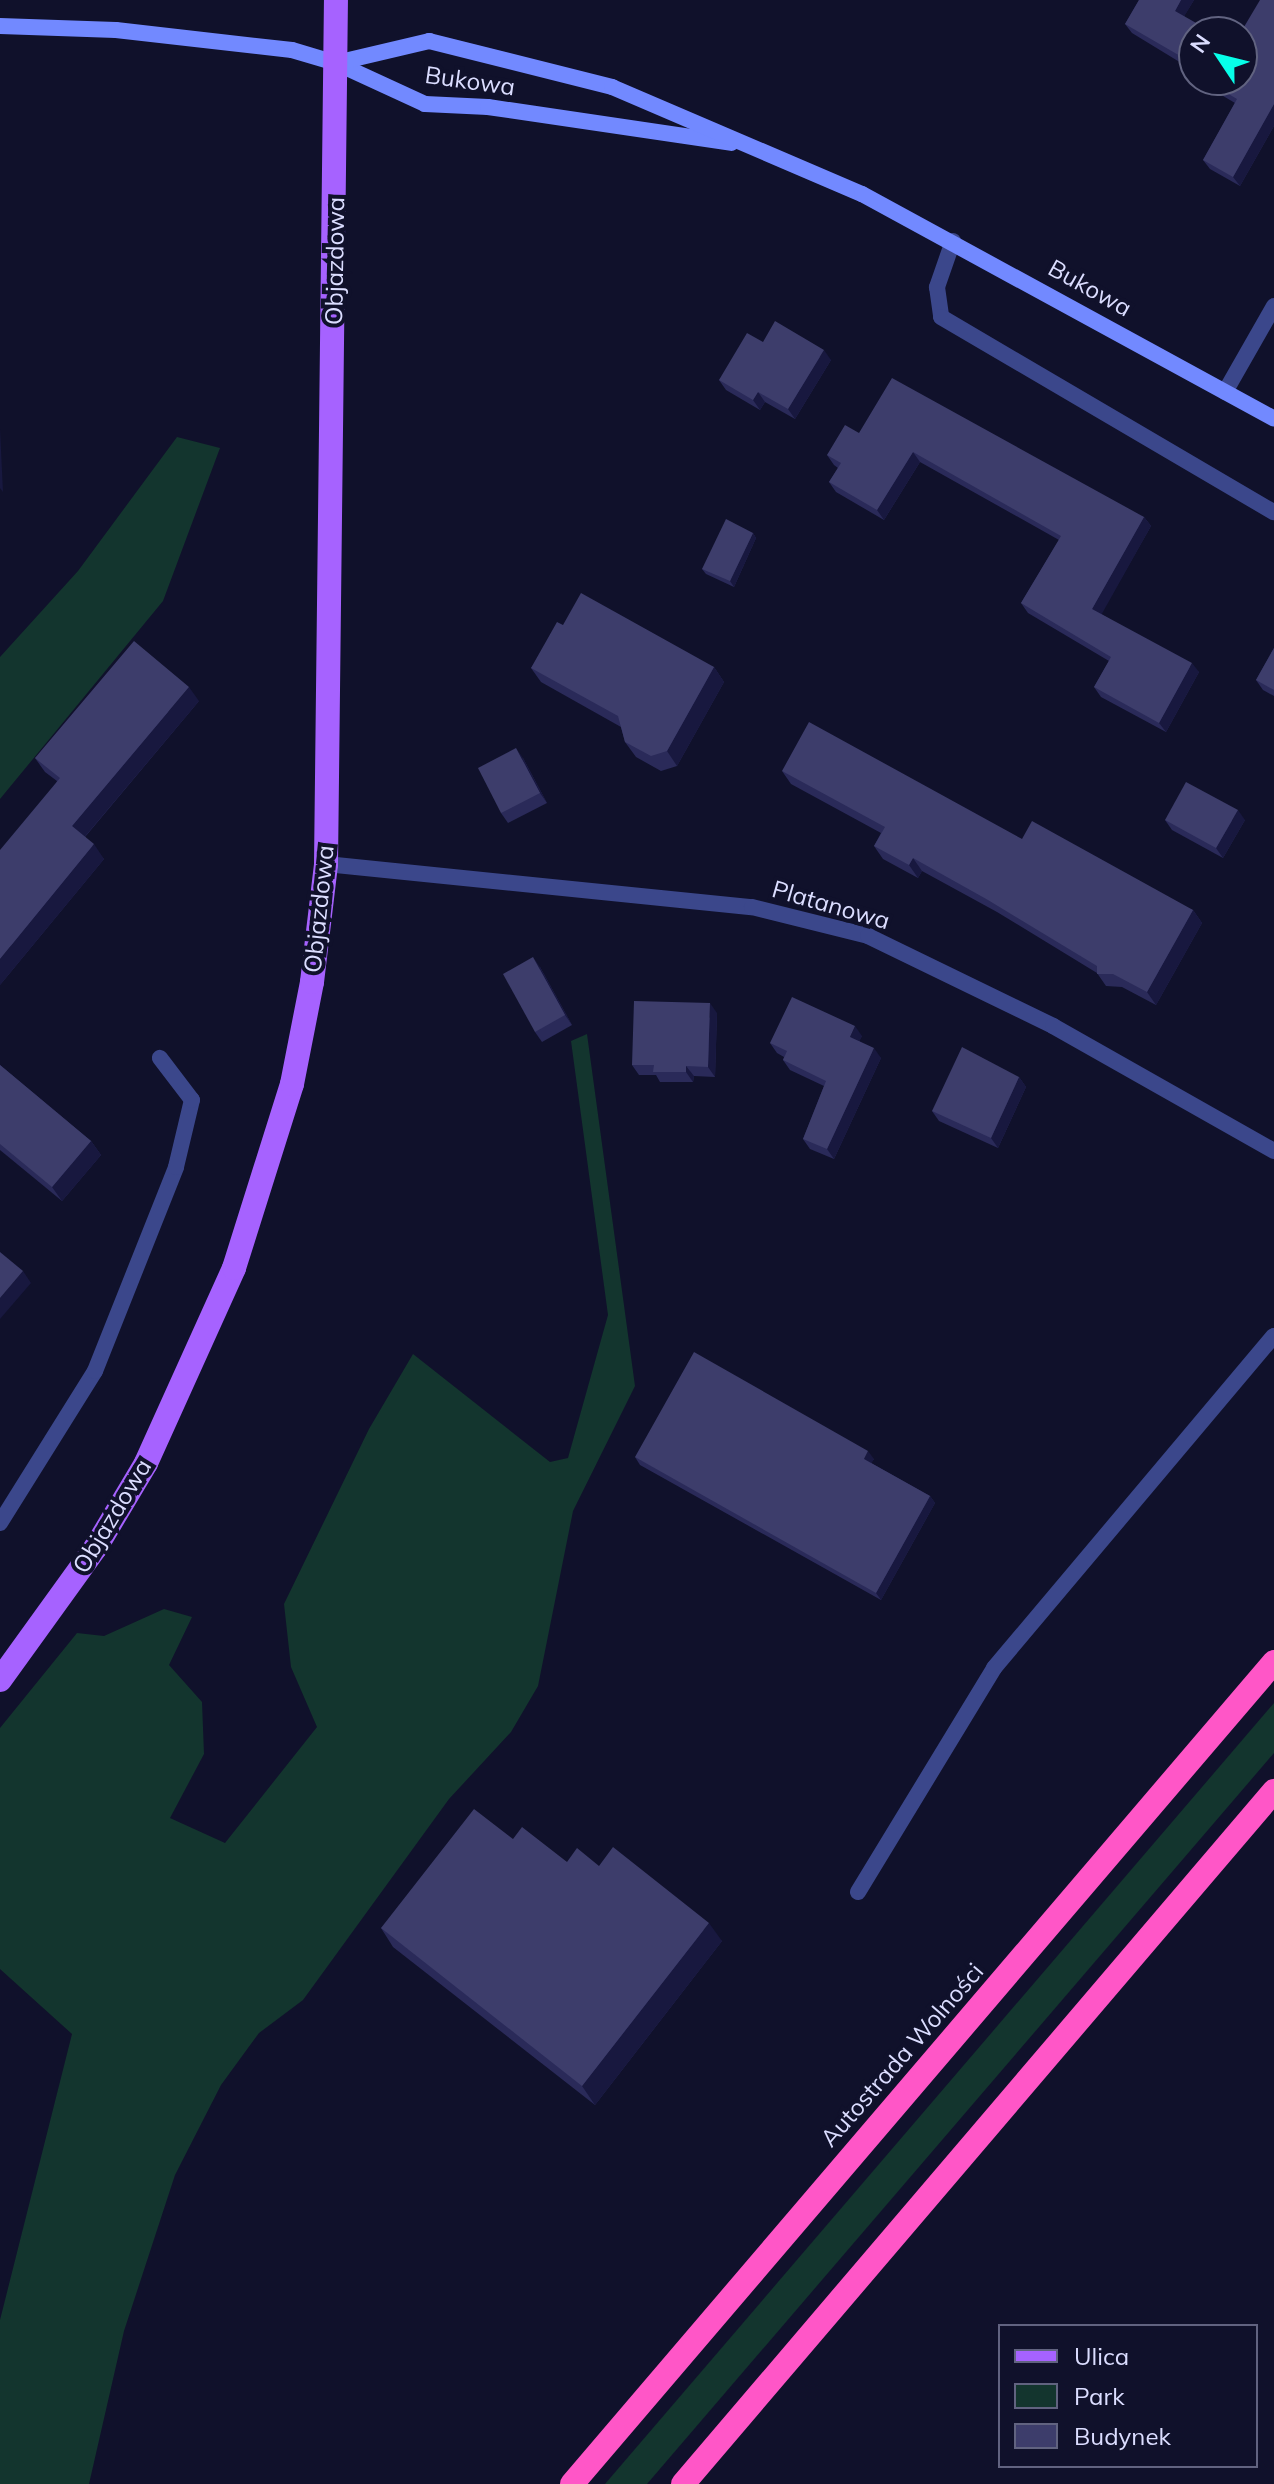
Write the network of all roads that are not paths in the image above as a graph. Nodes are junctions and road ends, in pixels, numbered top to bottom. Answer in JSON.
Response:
{"nodes":[{"id":1,"x":336,"y":0,"type":"edge"},
{"id":2,"x":0,"y":26,"type":"edge"},
{"id":3,"x":336,"y":63,"type":"junction"},
{"id":4,"x":748,"y":146,"type":"junction"},
{"id":5,"x":953,"y":241,"type":"junction"},
{"id":6,"x":1274,"y":306,"type":"edge"},
{"id":7,"x":1225,"y":392,"type":"junction"},
{"id":8,"x":1274,"y":419,"type":"edge"},
{"id":9,"x":1274,"y":512,"type":"edge"},
{"id":10,"x":326,"y":864,"type":"junction"},
{"id":11,"x":160,"y":1058,"type":"dead end"},
{"id":12,"x":1274,"y":1151,"type":"edge"},
{"id":13,"x":1274,"y":1336,"type":"edge"},
{"id":14,"x":0,"y":1523,"type":"edge"},
{"id":15,"x":1274,"y":1662,"type":"edge"},
{"id":16,"x":0,"y":1680,"type":"edge"},
{"id":17,"x":1274,"y":1791,"type":"edge"},
{"id":18,"x":858,"y":1892,"type":"dead end"},
{"id":19,"x":572,"y":2484,"type":"edge"},
{"id":20,"x":683,"y":2484,"type":"edge"}],
"edges":[{"from":1,"to":3,"type":"main road","name":"Objazdowa"},
{"from":2,"to":3,"type":"main road"},
{"from":3,"to":4,"type":"main road","name":"Bukowa"},
{"from":3,"to":4,"type":"main road","name":"Bukowa"},
{"from":3,"to":10,"type":"main road","name":"Objazdowa"},
{"from":4,"to":5,"type":"main road","name":"Bukowa"},
{"from":5,"to":7,"type":"main road","name":"Bukowa"},
{"from":5,"to":9,"type":"street"},
{"from":6,"to":7,"type":"street"},
{"from":7,"to":8,"type":"main road","name":"Bukowa"},
{"from":10,"to":12,"type":"street","name":"Platanowa"},
{"from":10,"to":16,"type":"main road","name":"Objazdowa"},
{"from":11,"to":14,"type":"street"},
{"from":13,"to":18,"type":"street"},
{"from":15,"to":19,"type":"highway","name":"Autostrada Wolności"},
{"from":17,"to":20,"type":"highway"}]}
